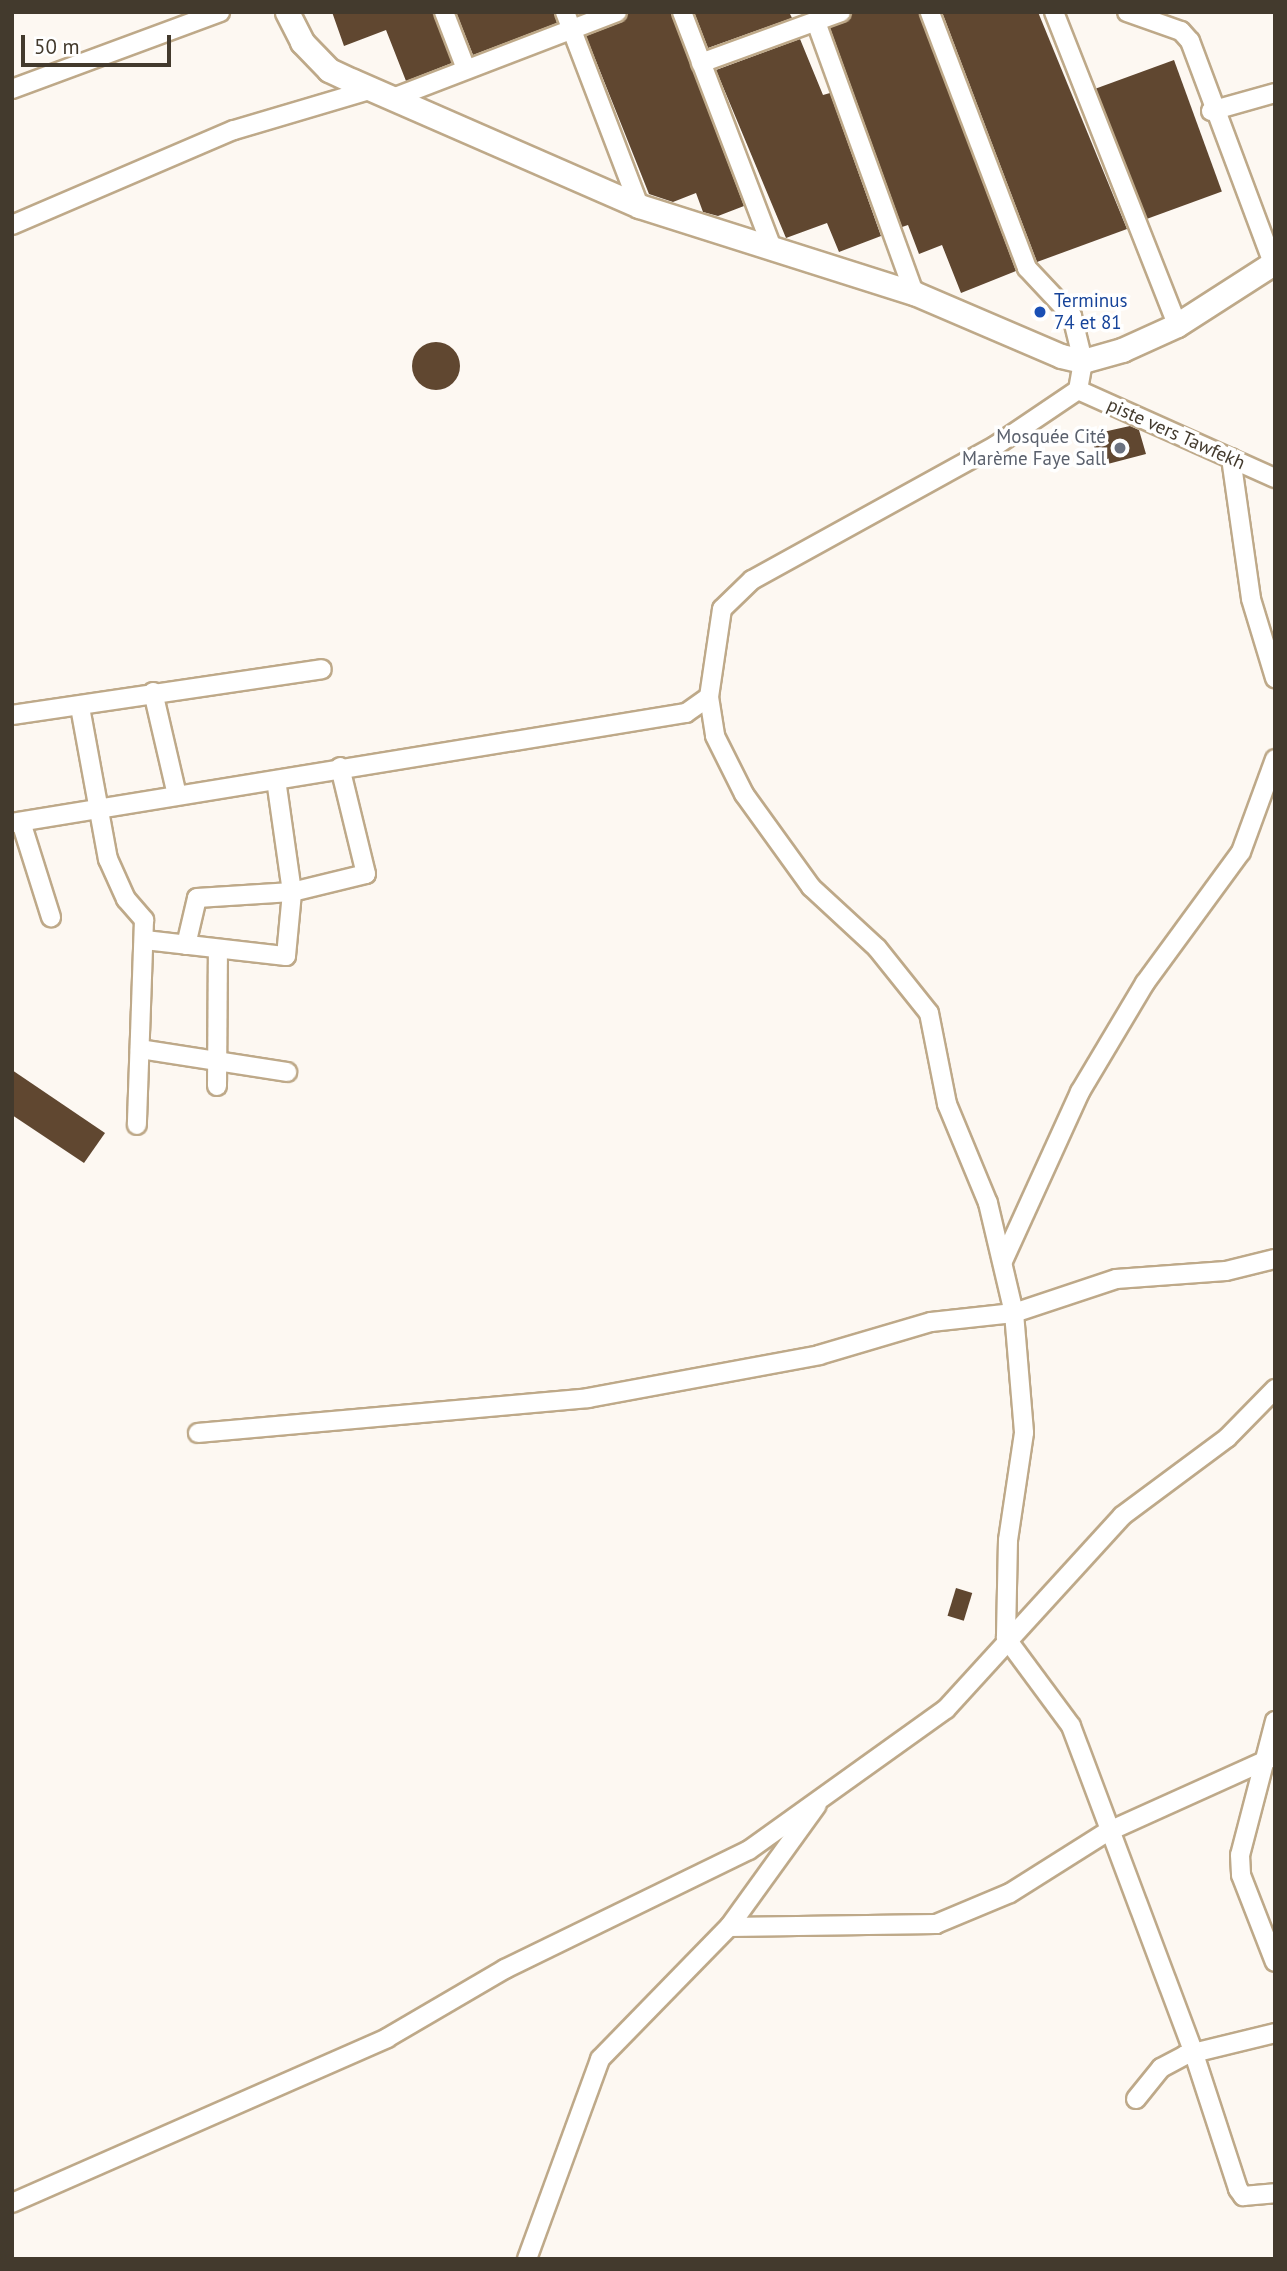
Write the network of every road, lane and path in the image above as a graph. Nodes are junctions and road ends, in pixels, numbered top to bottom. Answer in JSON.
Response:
{"nodes":[{"id":1,"x":220,"y":12,"type":"edge"},
{"id":2,"x":287,"y":12,"type":"edge"},
{"id":3,"x":443,"y":12,"type":"edge"},
{"id":4,"x":617,"y":12,"type":"edge"},
{"id":5,"x":682,"y":12,"type":"edge"},
{"id":6,"x":841,"y":12,"type":"edge"},
{"id":7,"x":930,"y":12,"type":"edge"},
{"id":8,"x":1054,"y":12,"type":"edge"},
{"id":9,"x":1127,"y":12,"type":"edge"},
{"id":10,"x":568,"y":21,"type":"edge"},
{"id":11,"x":816,"y":22,"type":"junction"},
{"id":12,"x":701,"y":63,"type":"junction"},
{"id":13,"x":466,"y":69,"type":"junction"},
{"id":14,"x":12,"y":89,"type":"edge"},
{"id":15,"x":382,"y":93,"type":"junction"},
{"id":16,"x":1275,"y":93,"type":"edge"},
{"id":17,"x":1211,"y":111,"type":"junction"},
{"id":18,"x":639,"y":206,"type":"junction"},
{"id":19,"x":12,"y":225,"type":"edge"},
{"id":20,"x":772,"y":248,"type":"junction"},
{"id":21,"x":1274,"y":263,"type":"edge"},
{"id":22,"x":914,"y":293,"type":"junction"},
{"id":23,"x":1177,"y":325,"type":"junction"},
{"id":24,"x":1083,"y":361,"type":"junction"},
{"id":25,"x":1078,"y":390,"type":"junction"},
{"id":26,"x":1231,"y":458,"type":"junction"},
{"id":27,"x":1275,"y":478,"type":"edge"},
{"id":28,"x":322,"y":669,"type":"dead end"},
{"id":29,"x":1275,"y":678,"type":"edge"},
{"id":30,"x":153,"y":692,"type":"junction"},
{"id":31,"x":709,"y":697,"type":"junction"},
{"id":32,"x":80,"y":707,"type":"junction"},
{"id":33,"x":12,"y":715,"type":"edge"},
{"id":34,"x":1275,"y":759,"type":"edge"},
{"id":35,"x":340,"y":766,"type":"junction"},
{"id":36,"x":276,"y":780,"type":"junction"},
{"id":37,"x":177,"y":794,"type":"junction"},
{"id":38,"x":96,"y":810,"type":"junction"},
{"id":39,"x":17,"y":822,"type":"edge"},
{"id":40,"x":292,"y":892,"type":"junction"},
{"id":41,"x":51,"y":917,"type":"dead end"},
{"id":42,"x":145,"y":940,"type":"junction"},
{"id":43,"x":186,"y":945,"type":"junction"},
{"id":44,"x":218,"y":952,"type":"junction"},
{"id":45,"x":140,"y":1049,"type":"junction"},
{"id":46,"x":217,"y":1059,"type":"junction"},
{"id":47,"x":287,"y":1072,"type":"dead end"},
{"id":48,"x":217,"y":1086,"type":"dead end"},
{"id":49,"x":137,"y":1125,"type":"dead end"},
{"id":50,"x":1275,"y":1259,"type":"edge"},
{"id":51,"x":1003,"y":1261,"type":"junction"},
{"id":52,"x":1014,"y":1313,"type":"junction"},
{"id":53,"x":1275,"y":1389,"type":"edge"},
{"id":54,"x":198,"y":1433,"type":"dead end"},
{"id":55,"x":1006,"y":1638,"type":"junction"},
{"id":56,"x":1275,"y":1721,"type":"edge"},
{"id":57,"x":1270,"y":1759,"type":"edge"},
{"id":58,"x":827,"y":1790,"type":"junction"},
{"id":59,"x":1107,"y":1832,"type":"junction"},
{"id":60,"x":729,"y":1927,"type":"junction"},
{"id":61,"x":1275,"y":1962,"type":"edge"},
{"id":62,"x":1275,"y":2033,"type":"edge"},
{"id":63,"x":1195,"y":2053,"type":"junction"},
{"id":64,"x":1136,"y":2099,"type":"dead end"},
{"id":65,"x":1275,"y":2193,"type":"edge"},
{"id":66,"x":12,"y":2203,"type":"edge"},
{"id":67,"x":527,"y":2259,"type":"edge"}],
"edges":[{"from":1,"to":14,"type":"street"},
{"from":2,"to":15,"type":"street"},
{"from":3,"to":13,"type":"street"},
{"from":4,"to":10,"type":"street"},
{"from":5,"to":12,"type":"street"},
{"from":6,"to":11,"type":"street"},
{"from":7,"to":24,"type":"street"},
{"from":8,"to":23,"type":"street"},
{"from":9,"to":17,"type":"street"},
{"from":10,"to":13,"type":"street"},
{"from":10,"to":18,"type":"street"},
{"from":11,"to":12,"type":"street"},
{"from":11,"to":22,"type":"street"},
{"from":12,"to":20,"type":"street"},
{"from":13,"to":15,"type":"street"},
{"from":15,"to":18,"type":"street"},
{"from":15,"to":19,"type":"street"},
{"from":16,"to":17,"type":"street"},
{"from":17,"to":21,"type":"street"},
{"from":18,"to":20,"type":"street"},
{"from":20,"to":22,"type":"street"},
{"from":21,"to":23,"type":"street"},
{"from":22,"to":24,"type":"street"},
{"from":23,"to":24,"type":"street"},
{"from":24,"to":25,"type":"street"},
{"from":25,"to":26,"type":"street","name":"piste vers Tawfekh"},
{"from":25,"to":31,"type":"street"},
{"from":26,"to":27,"type":"street","name":"piste vers Tawfekh"},
{"from":26,"to":29,"type":"street"},
{"from":28,"to":30,"type":"street"},
{"from":30,"to":32,"type":"street"},
{"from":30,"to":37,"type":"street"},
{"from":31,"to":35,"type":"street"},
{"from":31,"to":51,"type":"street"},
{"from":32,"to":33,"type":"street"},
{"from":32,"to":38,"type":"street"},
{"from":34,"to":51,"type":"street"},
{"from":35,"to":36,"type":"street"},
{"from":35,"to":40,"type":"street"},
{"from":36,"to":37,"type":"street"},
{"from":36,"to":40,"type":"street"},
{"from":37,"to":38,"type":"street"},
{"from":38,"to":39,"type":"street"},
{"from":38,"to":42,"type":"street"},
{"from":39,"to":41,"type":"street"},
{"from":40,"to":43,"type":"street"},
{"from":40,"to":44,"type":"street"},
{"from":42,"to":43,"type":"street"},
{"from":42,"to":45,"type":"street"},
{"from":43,"to":44,"type":"street"},
{"from":44,"to":46,"type":"street"},
{"from":45,"to":46,"type":"street"},
{"from":45,"to":49,"type":"street"},
{"from":46,"to":47,"type":"street"},
{"from":46,"to":48,"type":"street"},
{"from":50,"to":52,"type":"street"},
{"from":51,"to":52,"type":"street"},
{"from":52,"to":54,"type":"street"},
{"from":52,"to":55,"type":"street"},
{"from":53,"to":55,"type":"street"},
{"from":55,"to":58,"type":"street"},
{"from":55,"to":59,"type":"street"},
{"from":56,"to":57,"type":"street"},
{"from":57,"to":59,"type":"street"},
{"from":57,"to":61,"type":"street"},
{"from":58,"to":60,"type":"street"},
{"from":58,"to":66,"type":"street"},
{"from":59,"to":60,"type":"street"},
{"from":59,"to":63,"type":"street"},
{"from":60,"to":67,"type":"street"},
{"from":62,"to":63,"type":"street"},
{"from":63,"to":64,"type":"street"},
{"from":63,"to":65,"type":"street"}]}
